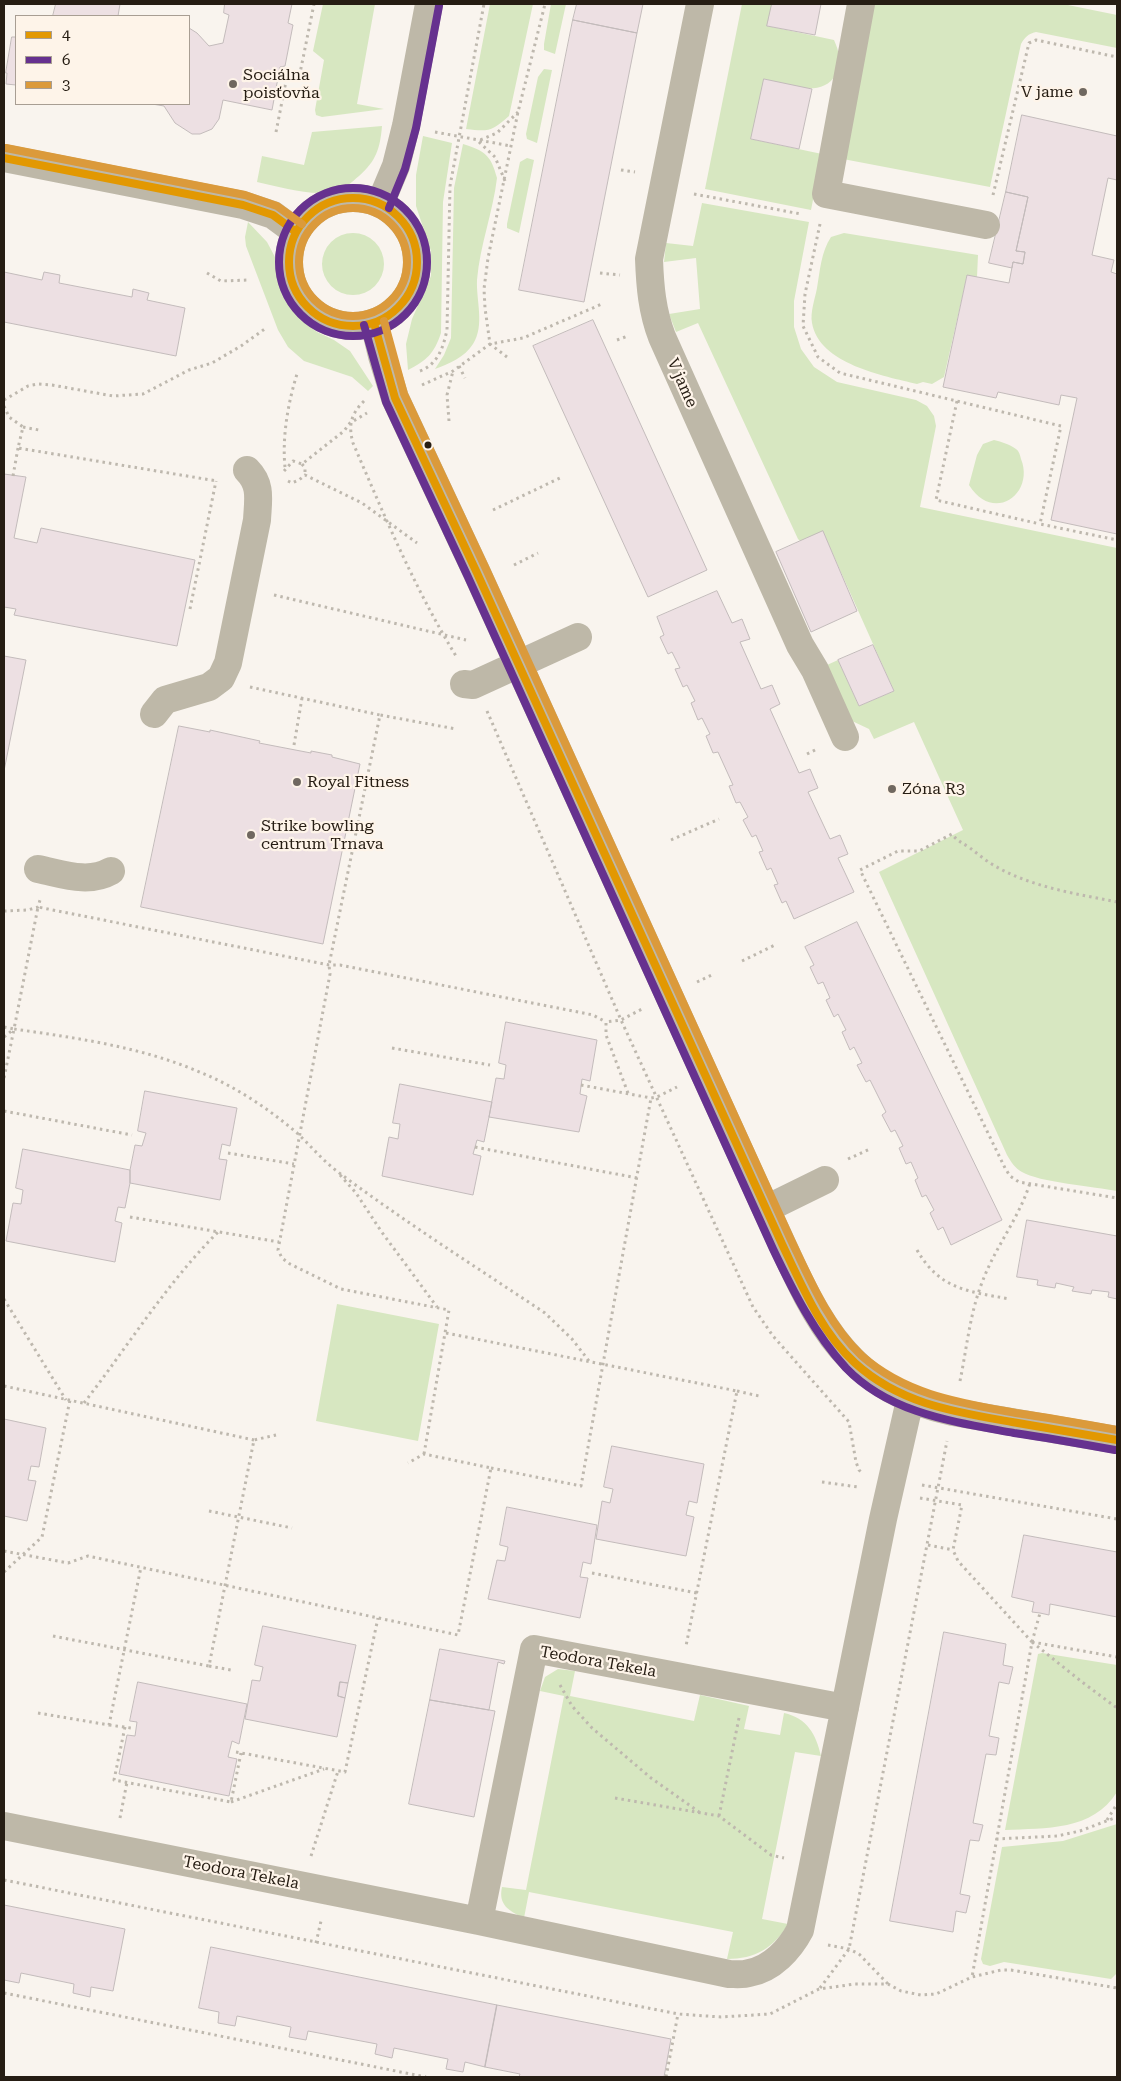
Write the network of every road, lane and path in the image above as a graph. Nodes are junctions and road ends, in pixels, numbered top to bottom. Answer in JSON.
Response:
{"nodes":[{"id":1,"x":314,"y":4,"type":"edge"},
{"id":2,"x":429,"y":4,"type":"edge"},
{"id":3,"x":484,"y":4,"type":"edge"},
{"id":4,"x":545,"y":4,"type":"edge"},
{"id":5,"x":700,"y":4,"type":"edge"},
{"id":6,"x":861,"y":4,"type":"edge"},
{"id":7,"x":1117,"y":57,"type":"edge"},
{"id":8,"x":518,"y":112,"type":"junction"},
{"id":9,"x":276,"y":132,"type":"dead end"},
{"id":10,"x":433,"y":132,"type":"dead end"},
{"id":11,"x":458,"y":137,"type":"junction"},
{"id":12,"x":478,"y":141,"type":"junction"},
{"id":13,"x":511,"y":146,"type":"junction"},
{"id":14,"x":4,"y":158,"type":"edge"},
{"id":15,"x":505,"y":181,"type":"junction"},
{"id":16,"x":663,"y":188,"type":"junction"},
{"id":17,"x":380,"y":204,"type":"junction"},
{"id":18,"x":824,"y":206,"type":"junction"},
{"id":19,"x":986,"y":225,"type":"joint"},
{"id":20,"x":296,"y":232,"type":"junction"},
{"id":21,"x":207,"y":273,"type":"dead end"},
{"id":22,"x":248,"y":280,"type":"dead end"},
{"id":23,"x":602,"y":304,"type":"dead end"},
{"id":24,"x":374,"y":323,"type":"junction"},
{"id":25,"x":266,"y":328,"type":"dead end"},
{"id":26,"x":490,"y":344,"type":"junction"},
{"id":27,"x":507,"y":357,"type":"dead end"},
{"id":28,"x":459,"y":366,"type":"junction"},
{"id":29,"x":453,"y":371,"type":"junction"},
{"id":30,"x":418,"y":372,"type":"dead end"},
{"id":31,"x":297,"y":374,"type":"dead end"},
{"id":32,"x":465,"y":378,"type":"dead end"},
{"id":33,"x":415,"y":388,"type":"dead end"},
{"id":34,"x":370,"y":396,"type":"dead end"},
{"id":35,"x":4,"y":400,"type":"edge"},
{"id":36,"x":957,"y":401,"type":"junction"},
{"id":37,"x":4,"y":406,"type":"edge"},
{"id":38,"x":368,"y":412,"type":"dead end"},
{"id":39,"x":449,"y":421,"type":"dead end"},
{"id":40,"x":350,"y":423,"type":"junction"},
{"id":41,"x":22,"y":427,"type":"junction"},
{"id":42,"x":39,"y":430,"type":"dead end"},
{"id":43,"x":18,"y":448,"type":"junction"},
{"id":44,"x":302,"y":464,"type":"junction"},
{"id":45,"x":285,"y":468,"type":"junction"},
{"id":46,"x":305,"y":475,"type":"junction"},
{"id":47,"x":13,"y":476,"type":"dead end"},
{"id":48,"x":562,"y":477,"type":"dead end"},
{"id":49,"x":262,"y":480,"type":"junction"},
{"id":50,"x":285,"y":480,"type":"junction"},
{"id":51,"x":216,"y":481,"type":"junction"},
{"id":52,"x":493,"y":510,"type":"dead end"},
{"id":53,"x":386,"y":519,"type":"junction"},
{"id":54,"x":1040,"y":524,"type":"junction"},
{"id":55,"x":1117,"y":540,"type":"edge"},
{"id":56,"x":417,"y":543,"type":"dead end"},
{"id":57,"x":538,"y":553,"type":"dead end"},
{"id":58,"x":514,"y":565,"type":"dead end"},
{"id":59,"x":268,"y":592,"type":"dead end"},
{"id":60,"x":190,"y":608,"type":"dead end"},
{"id":61,"x":442,"y":634,"type":"junction"},
{"id":62,"x":578,"y":637,"type":"dead end"},
{"id":63,"x":466,"y":640,"type":"dead end"},
{"id":64,"x":518,"y":665,"type":"junction"},
{"id":65,"x":462,"y":674,"type":"joint"},
{"id":66,"x":221,"y":678,"type":"junction"},
{"id":67,"x":302,"y":698,"type":"junction"},
{"id":68,"x":484,"y":703,"type":"dead end"},
{"id":69,"x":154,"y":714,"type":"dead end"},
{"id":70,"x":380,"y":715,"type":"junction"},
{"id":71,"x":456,"y":729,"type":"dead end"},
{"id":72,"x":845,"y":737,"type":"dead end"},
{"id":73,"x":294,"y":745,"type":"dead end"},
{"id":74,"x":719,"y":818,"type":"dead end"},
{"id":75,"x":671,"y":840,"type":"dead end"},
{"id":76,"x":38,"y":869,"type":"dead end"},
{"id":77,"x":111,"y":871,"type":"dead end"},
{"id":78,"x":1117,"y":902,"type":"edge"},
{"id":79,"x":38,"y":907,"type":"junction"},
{"id":80,"x":4,"y":912,"type":"edge"},
{"id":81,"x":777,"y":944,"type":"dead end"},
{"id":82,"x":742,"y":961,"type":"dead end"},
{"id":83,"x":329,"y":964,"type":"junction"},
{"id":84,"x":642,"y":1009,"type":"dead end"},
{"id":85,"x":622,"y":1020,"type":"junction"},
{"id":86,"x":606,"y":1022,"type":"junction"},
{"id":87,"x":4,"y":1027,"type":"edge"},
{"id":88,"x":14,"y":1029,"type":"junction"},
{"id":89,"x":4,"y":1037,"type":"edge"},
{"id":90,"x":392,"y":1048,"type":"dead end"},
{"id":91,"x":490,"y":1065,"type":"dead end"},
{"id":92,"x":4,"y":1078,"type":"edge"},
{"id":93,"x":581,"y":1085,"type":"dead end"},
{"id":94,"x":677,"y":1087,"type":"dead end"},
{"id":95,"x":628,"y":1093,"type":"junction"},
{"id":96,"x":657,"y":1097,"type":"junction"},
{"id":97,"x":651,"y":1098,"type":"junction"},
{"id":98,"x":4,"y":1111,"type":"edge"},
{"id":99,"x":132,"y":1135,"type":"dead end"},
{"id":100,"x":300,"y":1136,"type":"junction"},
{"id":101,"x":475,"y":1148,"type":"dead end"},
{"id":102,"x":228,"y":1153,"type":"dead end"},
{"id":103,"x":294,"y":1164,"type":"junction"},
{"id":104,"x":336,"y":1171,"type":"junction"},
{"id":105,"x":637,"y":1178,"type":"junction"},
{"id":106,"x":825,"y":1180,"type":"dead end"},
{"id":107,"x":1030,"y":1183,"type":"junction"},
{"id":108,"x":1117,"y":1198,"type":"edge"},
{"id":109,"x":766,"y":1208,"type":"junction"},
{"id":110,"x":130,"y":1217,"type":"dead end"},
{"id":111,"x":218,"y":1232,"type":"junction"},
{"id":112,"x":280,"y":1242,"type":"junction"},
{"id":113,"x":917,"y":1250,"type":"dead end"},
{"id":114,"x":978,"y":1293,"type":"junction"},
{"id":115,"x":1009,"y":1298,"type":"dead end"},
{"id":116,"x":4,"y":1299,"type":"edge"},
{"id":117,"x":437,"y":1308,"type":"junction"},
{"id":118,"x":446,"y":1333,"type":"junction"},
{"id":119,"x":589,"y":1361,"type":"junction"},
{"id":120,"x":605,"y":1364,"type":"junction"},
{"id":121,"x":4,"y":1386,"type":"edge"},
{"id":122,"x":959,"y":1386,"type":"dead end"},
{"id":123,"x":737,"y":1391,"type":"junction"},
{"id":124,"x":759,"y":1396,"type":"dead end"},
{"id":125,"x":68,"y":1400,"type":"junction"},
{"id":126,"x":910,"y":1400,"type":"junction"},
{"id":127,"x":84,"y":1403,"type":"junction"},
{"id":128,"x":276,"y":1435,"type":"dead end"},
{"id":129,"x":948,"y":1436,"type":"dead end"},
{"id":130,"x":254,"y":1440,"type":"junction"},
{"id":131,"x":1117,"y":1440,"type":"edge"},
{"id":132,"x":424,"y":1454,"type":"junction"},
{"id":133,"x":408,"y":1463,"type":"dead end"},
{"id":134,"x":491,"y":1468,"type":"junction"},
{"id":135,"x":892,"y":1480,"type":"junction"},
{"id":136,"x":822,"y":1482,"type":"dead end"},
{"id":137,"x":939,"y":1488,"type":"junction"},
{"id":138,"x":866,"y":1489,"type":"dead end"},
{"id":139,"x":913,"y":1496,"type":"dead end"},
{"id":140,"x":936,"y":1501,"type":"junction"},
{"id":141,"x":209,"y":1511,"type":"dead end"},
{"id":142,"x":239,"y":1517,"type":"junction"},
{"id":143,"x":1117,"y":1519,"type":"edge"},
{"id":144,"x":292,"y":1528,"type":"dead end"},
{"id":145,"x":928,"y":1545,"type":"junction"},
{"id":146,"x":952,"y":1550,"type":"junction"},
{"id":147,"x":4,"y":1551,"type":"edge"},
{"id":148,"x":23,"y":1555,"type":"junction"},
{"id":149,"x":141,"y":1567,"type":"junction"},
{"id":150,"x":4,"y":1572,"type":"edge"},
{"id":151,"x":592,"y":1573,"type":"dead end"},
{"id":152,"x":226,"y":1585,"type":"junction"},
{"id":153,"x":697,"y":1593,"type":"junction"},
{"id":154,"x":1040,"y":1613,"type":"dead end"},
{"id":155,"x":378,"y":1618,"type":"junction"},
{"id":156,"x":53,"y":1636,"type":"dead end"},
{"id":157,"x":1032,"y":1642,"type":"junction"},
{"id":158,"x":124,"y":1650,"type":"junction"},
{"id":159,"x":1117,"y":1657,"type":"edge"},
{"id":160,"x":209,"y":1666,"type":"junction"},
{"id":161,"x":231,"y":1670,"type":"dead end"},
{"id":162,"x":680,"y":1676,"type":"junction"},
{"id":163,"x":746,"y":1688,"type":"junction"},
{"id":164,"x":572,"y":1706,"type":"dead end"},
{"id":165,"x":845,"y":1708,"type":"junction"},
{"id":166,"x":1117,"y":1708,"type":"edge"},
{"id":167,"x":38,"y":1713,"type":"dead end"},
{"id":168,"x":109,"y":1725,"type":"junction"},
{"id":169,"x":124,"y":1727,"type":"junction"},
{"id":170,"x":131,"y":1728,"type":"dead end"},
{"id":171,"x":236,"y":1752,"type":"dead end"},
{"id":172,"x":241,"y":1753,"type":"junction"},
{"id":173,"x":325,"y":1769,"type":"junction"},
{"id":174,"x":338,"y":1771,"type":"junction"},
{"id":175,"x":615,"y":1798,"type":"dead end"},
{"id":176,"x":231,"y":1802,"type":"junction"},
{"id":177,"x":1117,"y":1804,"type":"edge"},
{"id":178,"x":699,"y":1812,"type":"junction"},
{"id":179,"x":719,"y":1816,"type":"junction"},
{"id":180,"x":1117,"y":1817,"type":"edge"},
{"id":181,"x":1106,"y":1820,"type":"junction"},
{"id":182,"x":4,"y":1826,"type":"edge"},
{"id":183,"x":996,"y":1838,"type":"junction"},
{"id":184,"x":813,"y":1863,"type":"junction"},
{"id":185,"x":313,"y":1864,"type":"dead end"},
{"id":186,"x":4,"y":1880,"type":"edge"},
{"id":187,"x":479,"y":1921,"type":"junction"},
{"id":188,"x":795,"y":1939,"type":"junction"},
{"id":189,"x":850,"y":1949,"type":"junction"},
{"id":190,"x":972,"y":1977,"type":"junction"},
{"id":191,"x":888,"y":1984,"type":"junction"},
{"id":192,"x":819,"y":1988,"type":"junction"},
{"id":193,"x":1117,"y":1988,"type":"edge"},
{"id":194,"x":4,"y":1993,"type":"edge"},
{"id":195,"x":678,"y":2014,"type":"junction"},
{"id":196,"x":426,"y":2077,"type":"edge"},
{"id":197,"x":666,"y":2077,"type":"edge"}],
"edges":[{"from":1,"to":9,"type":"path"},
{"from":2,"to":17,"type":"street"},
{"from":3,"to":11,"type":"path"},
{"from":4,"to":8,"type":"path"},
{"from":5,"to":16,"type":"street","name":"V jame"},
{"from":6,"to":18,"type":"street"},
{"from":7,"to":19,"type":"path"},
{"from":8,"to":12,"type":"path"},
{"from":8,"to":13,"type":"path"},
{"from":10,"to":11,"type":"path"},
{"from":11,"to":12,"type":"path"},
{"from":11,"to":30,"type":"path"},
{"from":12,"to":13,"type":"path"},
{"from":12,"to":15,"type":"path"},
{"from":13,"to":15,"type":"path"},
{"from":14,"to":20,"type":"street"},
{"from":15,"to":26,"type":"path"},
{"from":16,"to":18,"type":"path"},
{"from":16,"to":72,"type":"street","name":"V jame"},
{"from":17,"to":20,"type":"street"},
{"from":17,"to":24,"type":"street"},
{"from":18,"to":19,"type":"street"},
{"from":18,"to":36,"type":"path"},
{"from":20,"to":24,"type":"street"},
{"from":21,"to":22,"type":"path"},
{"from":23,"to":26,"type":"path"},
{"from":24,"to":64,"type":"street"},
{"from":25,"to":35,"type":"path"},
{"from":26,"to":27,"type":"path"},
{"from":26,"to":28,"type":"path"},
{"from":28,"to":29,"type":"path"},
{"from":28,"to":32,"type":"path"},
{"from":29,"to":33,"type":"path"},
{"from":29,"to":39,"type":"path"},
{"from":31,"to":45,"type":"path"},
{"from":34,"to":40,"type":"path"},
{"from":36,"to":54,"type":"path"},
{"from":36,"to":54,"type":"path"},
{"from":37,"to":41,"type":"path"},
{"from":38,"to":40,"type":"path"},
{"from":40,"to":44,"type":"path"},
{"from":40,"to":53,"type":"path"},
{"from":41,"to":42,"type":"path"},
{"from":41,"to":43,"type":"path"},
{"from":43,"to":47,"type":"path"},
{"from":43,"to":51,"type":"path"},
{"from":44,"to":45,"type":"path"},
{"from":44,"to":46,"type":"path"},
{"from":45,"to":50,"type":"path"},
{"from":46,"to":50,"type":"path"},
{"from":46,"to":53,"type":"path"},
{"from":48,"to":52,"type":"path"},
{"from":49,"to":50,"type":"path"},
{"from":49,"to":51,"type":"path"},
{"from":49,"to":66,"type":"street"},
{"from":51,"to":60,"type":"path"},
{"from":53,"to":56,"type":"path"},
{"from":53,"to":61,"type":"path"},
{"from":54,"to":55,"type":"path"},
{"from":57,"to":58,"type":"path"},
{"from":59,"to":61,"type":"path"},
{"from":61,"to":63,"type":"path"},
{"from":61,"to":65,"type":"path"},
{"from":62,"to":64,"type":"street"},
{"from":64,"to":65,"type":"street"},
{"from":64,"to":109,"type":"street"},
{"from":66,"to":67,"type":"path"},
{"from":66,"to":69,"type":"street"},
{"from":67,"to":70,"type":"path"},
{"from":67,"to":73,"type":"path"},
{"from":68,"to":85,"type":"path"},
{"from":70,"to":71,"type":"path"},
{"from":70,"to":83,"type":"path"},
{"from":74,"to":75,"type":"path"},
{"from":76,"to":77,"type":"street"},
{"from":78,"to":107,"type":"path"},
{"from":79,"to":80,"type":"path"},
{"from":79,"to":83,"type":"path"},
{"from":79,"to":88,"type":"path"},
{"from":81,"to":82,"type":"path"},
{"from":83,"to":86,"type":"path"},
{"from":83,"to":100,"type":"path"},
{"from":84,"to":85,"type":"path"},
{"from":85,"to":86,"type":"path"},
{"from":85,"to":96,"type":"path"},
{"from":86,"to":95,"type":"path"},
{"from":87,"to":88,"type":"path"},
{"from":88,"to":89,"type":"path"},
{"from":88,"to":92,"type":"path"},
{"from":88,"to":100,"type":"path"},
{"from":90,"to":91,"type":"path"},
{"from":93,"to":95,"type":"path"},
{"from":94,"to":96,"type":"path"},
{"from":95,"to":97,"type":"path"},
{"from":96,"to":97,"type":"path"},
{"from":96,"to":135,"type":"path"},
{"from":97,"to":105,"type":"path"},
{"from":98,"to":99,"type":"path"},
{"from":100,"to":103,"type":"path"},
{"from":100,"to":104,"type":"path"},
{"from":101,"to":105,"type":"path"},
{"from":102,"to":103,"type":"path"},
{"from":103,"to":112,"type":"path"},
{"from":104,"to":117,"type":"path"},
{"from":104,"to":119,"type":"path"},
{"from":105,"to":120,"type":"path"},
{"from":106,"to":109,"type":"street"},
{"from":107,"to":108,"type":"path"},
{"from":107,"to":114,"type":"path"},
{"from":109,"to":126,"type":"street"},
{"from":110,"to":111,"type":"path"},
{"from":111,"to":112,"type":"path"},
{"from":111,"to":127,"type":"path"},
{"from":112,"to":117,"type":"path"},
{"from":113,"to":114,"type":"path"},
{"from":114,"to":115,"type":"path"},
{"from":114,"to":122,"type":"path"},
{"from":116,"to":125,"type":"path"},
{"from":117,"to":118,"type":"path"},
{"from":118,"to":119,"type":"path"},
{"from":118,"to":132,"type":"path"},
{"from":119,"to":120,"type":"path"},
{"from":120,"to":123,"type":"path"},
{"from":120,"to":134,"type":"path"},
{"from":121,"to":125,"type":"path"},
{"from":123,"to":124,"type":"path"},
{"from":123,"to":153,"type":"path"},
{"from":125,"to":127,"type":"path"},
{"from":125,"to":148,"type":"path"},
{"from":126,"to":131,"type":"street"},
{"from":126,"to":135,"type":"street","name":"Teodora Tekela"},
{"from":127,"to":130,"type":"path"},
{"from":128,"to":130,"type":"path"},
{"from":129,"to":137,"type":"path"},
{"from":130,"to":142,"type":"path"},
{"from":132,"to":133,"type":"path"},
{"from":132,"to":134,"type":"path"},
{"from":134,"to":155,"type":"path"},
{"from":135,"to":137,"type":"path"},
{"from":135,"to":165,"type":"street","name":"Teodora Tekela"},
{"from":136,"to":138,"type":"path"},
{"from":137,"to":140,"type":"path"},
{"from":137,"to":143,"type":"path"},
{"from":139,"to":140,"type":"path"},
{"from":140,"to":145,"type":"path"},
{"from":140,"to":146,"type":"path"},
{"from":141,"to":142,"type":"path"},
{"from":142,"to":144,"type":"path"},
{"from":142,"to":152,"type":"path"},
{"from":145,"to":146,"type":"path"},
{"from":145,"to":189,"type":"path"},
{"from":146,"to":157,"type":"path"},
{"from":147,"to":148,"type":"path"},
{"from":148,"to":149,"type":"path"},
{"from":148,"to":150,"type":"path"},
{"from":149,"to":152,"type":"path"},
{"from":149,"to":158,"type":"path"},
{"from":151,"to":153,"type":"path"},
{"from":152,"to":155,"type":"path"},
{"from":152,"to":160,"type":"path"},
{"from":153,"to":162,"type":"path"},
{"from":154,"to":157,"type":"path"},
{"from":155,"to":174,"type":"path"},
{"from":156,"to":158,"type":"path"},
{"from":157,"to":159,"type":"path"},
{"from":157,"to":166,"type":"path"},
{"from":157,"to":183,"type":"path"},
{"from":158,"to":160,"type":"path"},
{"from":158,"to":168,"type":"path"},
{"from":160,"to":161,"type":"path"},
{"from":162,"to":163,"type":"street","name":"Teodora Tekela"},
{"from":162,"to":187,"type":"street","name":"Teodora Tekela"},
{"from":163,"to":165,"type":"street","name":"Teodora Tekela"},
{"from":163,"to":179,"type":"path"},
{"from":164,"to":178,"type":"path"},
{"from":165,"to":184,"type":"street","name":"Teodora Tekela"},
{"from":167,"to":168,"type":"path"},
{"from":168,"to":169,"type":"path"},
{"from":169,"to":170,"type":"path"},
{"from":169,"to":176,"type":"path"},
{"from":171,"to":172,"type":"path"},
{"from":172,"to":173,"type":"path"},
{"from":172,"to":176,"type":"path"},
{"from":173,"to":174,"type":"path"},
{"from":173,"to":176,"type":"path"},
{"from":174,"to":185,"type":"path"},
{"from":175,"to":178,"type":"path"},
{"from":177,"to":181,"type":"path"},
{"from":178,"to":179,"type":"path"},
{"from":179,"to":184,"type":"path"},
{"from":180,"to":181,"type":"path"},
{"from":181,"to":183,"type":"path"},
{"from":182,"to":187,"type":"street","name":"Teodora Tekela"},
{"from":183,"to":190,"type":"path"},
{"from":184,"to":188,"type":"street","name":"Teodora Tekela"},
{"from":186,"to":195,"type":"path"},
{"from":187,"to":188,"type":"street","name":"Teodora Tekela"},
{"from":188,"to":189,"type":"path"},
{"from":189,"to":191,"type":"path"},
{"from":189,"to":192,"type":"path"},
{"from":190,"to":191,"type":"path"},
{"from":190,"to":193,"type":"path"},
{"from":191,"to":192,"type":"path"},
{"from":192,"to":195,"type":"path"},
{"from":194,"to":196,"type":"path"},
{"from":195,"to":197,"type":"path"}]}
